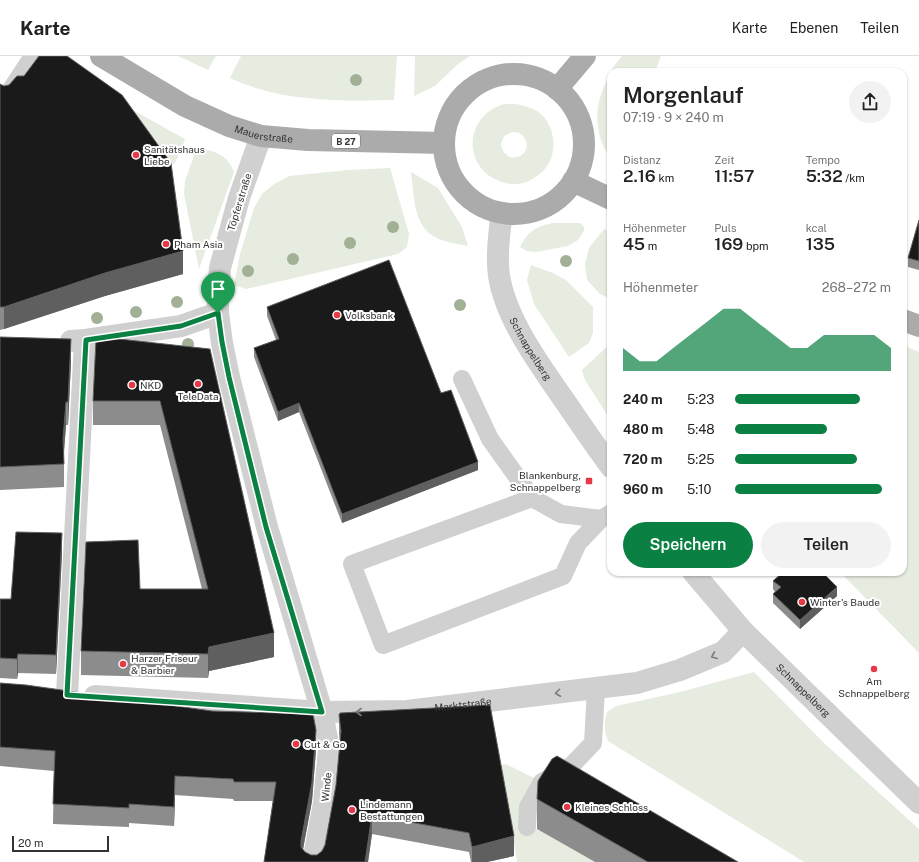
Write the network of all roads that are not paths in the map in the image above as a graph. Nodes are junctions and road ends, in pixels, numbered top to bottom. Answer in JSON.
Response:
{"nodes":[{"id":1,"x":33,"y":56,"type":"edge"},
{"id":2,"x":101,"y":56,"type":"edge"},
{"id":3,"x":585,"y":56,"type":"edge"},
{"id":4,"x":557,"y":89,"type":"junction"},
{"id":5,"x":5,"y":98,"type":"edge"},
{"id":6,"x":262,"y":136,"type":"junction"},
{"id":7,"x":444,"y":143,"type":"junction"},
{"id":8,"x":573,"y":181,"type":"junction"},
{"id":9,"x":607,"y":196,"type":"edge"},
{"id":10,"x":502,"y":212,"type":"junction"},
{"id":11,"x":218,"y":313,"type":"junction"},
{"id":12,"x":907,"y":322,"type":"edge"},
{"id":13,"x":919,"y":326,"type":"edge"},
{"id":14,"x":86,"y":340,"type":"junction"},
{"id":15,"x":50,"y":342,"type":"edge"},
{"id":16,"x":462,"y":379,"type":"dead end"},
{"id":17,"x":607,"y":461,"type":"edge"},
{"id":18,"x":532,"y":498,"type":"junction"},
{"id":19,"x":606,"y":516,"type":"edge"},
{"id":20,"x":696,"y":576,"type":"edge"},
{"id":21,"x":743,"y":631,"type":"junction"},
{"id":22,"x":596,"y":689,"type":"junction"},
{"id":23,"x":45,"y":693,"type":"edge"},
{"id":24,"x":67,"y":695,"type":"junction"},
{"id":25,"x":322,"y":712,"type":"junction"},
{"id":26,"x":919,"y":803,"type":"edge"},
{"id":27,"x":528,"y":827,"type":"dead end"},
{"id":28,"x":312,"y":862,"type":"edge"}],
"edges":[{"from":1,"to":5,"type":"lane"},
{"from":2,"to":6,"type":"main road","name":"Mauerstraße","number":"B 27"},
{"from":3,"to":4,"type":"main road"},
{"from":4,"to":7,"type":"main road"},
{"from":4,"to":8,"type":"main road"},
{"from":6,"to":7,"type":"main road","name":"Mauerstraße","number":"B 27"},
{"from":6,"to":11,"type":"street","name":"Töpferstraße"},
{"from":7,"to":10,"type":"main road"},
{"from":8,"to":9,"type":"main road"},
{"from":8,"to":10,"type":"main road"},
{"from":10,"to":17,"type":"street","name":"Schnappelberg"},
{"from":11,"to":14,"type":"street"},
{"from":11,"to":25,"type":"street","name":"Töpferstraße"},
{"from":12,"to":13,"type":"main road"},
{"from":14,"to":15,"type":"street"},
{"from":14,"to":24,"type":"street"},
{"from":16,"to":18,"type":"lane"},
{"from":18,"to":19,"type":"lane"},
{"from":18,"to":19,"type":"lane"},
{"from":20,"to":21,"type":"street","name":"Schnappelberg"},
{"from":21,"to":22,"type":"street","name":"Marktstraße","one_way":true},
{"from":21,"to":26,"type":"street","name":"Schnappelberg"},
{"from":22,"to":25,"type":"street","name":"Marktstraße","one_way":true},
{"from":22,"to":27,"type":"lane"},
{"from":23,"to":24,"type":"street","name":"Marktstraße"},
{"from":24,"to":25,"type":"street","name":"Marktstraße"},
{"from":25,"to":28,"type":"street","name":"Winde"}]}
